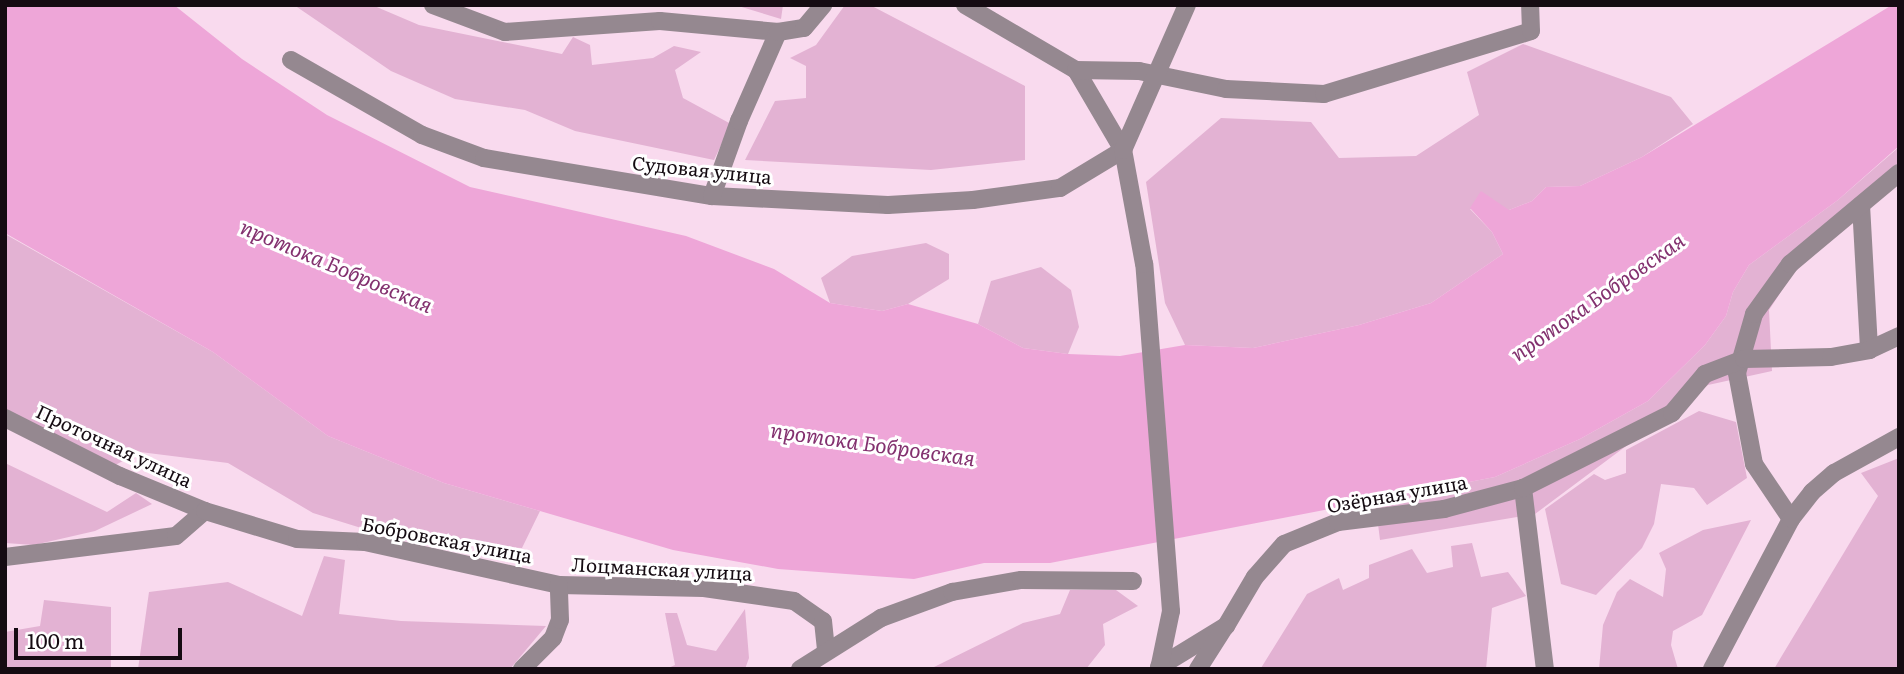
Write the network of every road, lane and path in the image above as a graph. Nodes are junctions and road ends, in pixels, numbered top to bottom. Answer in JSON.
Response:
{"nodes":[{"id":1,"x":433,"y":5,"type":"edge"},
{"id":2,"x":823,"y":5,"type":"edge"},
{"id":3,"x":965,"y":5,"type":"edge"},
{"id":4,"x":1187,"y":5,"type":"edge"},
{"id":5,"x":1530,"y":5,"type":"edge"},
{"id":6,"x":778,"y":32,"type":"junction"},
{"id":7,"x":291,"y":60,"type":"dead end"},
{"id":8,"x":1076,"y":70,"type":"junction"},
{"id":9,"x":1157,"y":73,"type":"junction"},
{"id":10,"x":1123,"y":150,"type":"junction"},
{"id":11,"x":1899,"y":173,"type":"edge"},
{"id":12,"x":712,"y":196,"type":"junction"},
{"id":13,"x":1861,"y":205,"type":"junction"},
{"id":14,"x":1899,"y":337,"type":"edge"},
{"id":15,"x":1869,"y":350,"type":"junction"},
{"id":16,"x":1744,"y":359,"type":"junction"},
{"id":17,"x":5,"y":418,"type":"edge"},
{"id":18,"x":1899,"y":437,"type":"edge"},
{"id":19,"x":1523,"y":488,"type":"junction"},
{"id":20,"x":205,"y":511,"type":"junction"},
{"id":21,"x":1791,"y":519,"type":"junction"},
{"id":22,"x":5,"y":557,"type":"edge"},
{"id":23,"x":1133,"y":581,"type":"dead end"},
{"id":24,"x":559,"y":584,"type":"junction"},
{"id":25,"x":1226,"y":626,"type":"junction"},
{"id":26,"x":825,"y":651,"type":"junction"},
{"id":27,"x":1159,"y":668,"type":"edge"},
{"id":28,"x":523,"y":669,"type":"edge"},
{"id":29,"x":800,"y":669,"type":"edge"},
{"id":30,"x":1198,"y":669,"type":"edge"},
{"id":31,"x":1545,"y":669,"type":"edge"},
{"id":32,"x":1712,"y":669,"type":"edge"}],
"edges":[{"from":1,"to":6,"type":"street"},
{"from":2,"to":6,"type":"street"},
{"from":3,"to":8,"type":"street"},
{"from":4,"to":9,"type":"street"},
{"from":5,"to":9,"type":"street"},
{"from":6,"to":12,"type":"street"},
{"from":7,"to":12,"type":"street","name":"Судовая улица"},
{"from":8,"to":9,"type":"street"},
{"from":8,"to":10,"type":"street"},
{"from":9,"to":10,"type":"street"},
{"from":10,"to":12,"type":"street","name":"Судовая улица"},
{"from":10,"to":27,"type":"street","name":"Озёрная улица"},
{"from":11,"to":13,"type":"street"},
{"from":13,"to":15,"type":"street"},
{"from":13,"to":16,"type":"street"},
{"from":14,"to":15,"type":"street","name":"Озёрная улица"},
{"from":15,"to":16,"type":"street","name":"Озёрная улица"},
{"from":16,"to":19,"type":"street","name":"Озёрная улица"},
{"from":16,"to":21,"type":"street"},
{"from":17,"to":20,"type":"street","name":"Проточная улица"},
{"from":18,"to":21,"type":"street"},
{"from":19,"to":25,"type":"street","name":"Озёрная улица"},
{"from":19,"to":31,"type":"street"},
{"from":20,"to":22,"type":"street"},
{"from":20,"to":24,"type":"street","name":"Бобровская улица"},
{"from":21,"to":32,"type":"street"},
{"from":23,"to":26,"type":"street"},
{"from":24,"to":26,"type":"street","name":"Лоцманская улица"},
{"from":24,"to":28,"type":"street","name":"Лоцманская улица"},
{"from":25,"to":27,"type":"street","name":"Озёрная улица"},
{"from":25,"to":30,"type":"street"},
{"from":26,"to":29,"type":"street"}]}
